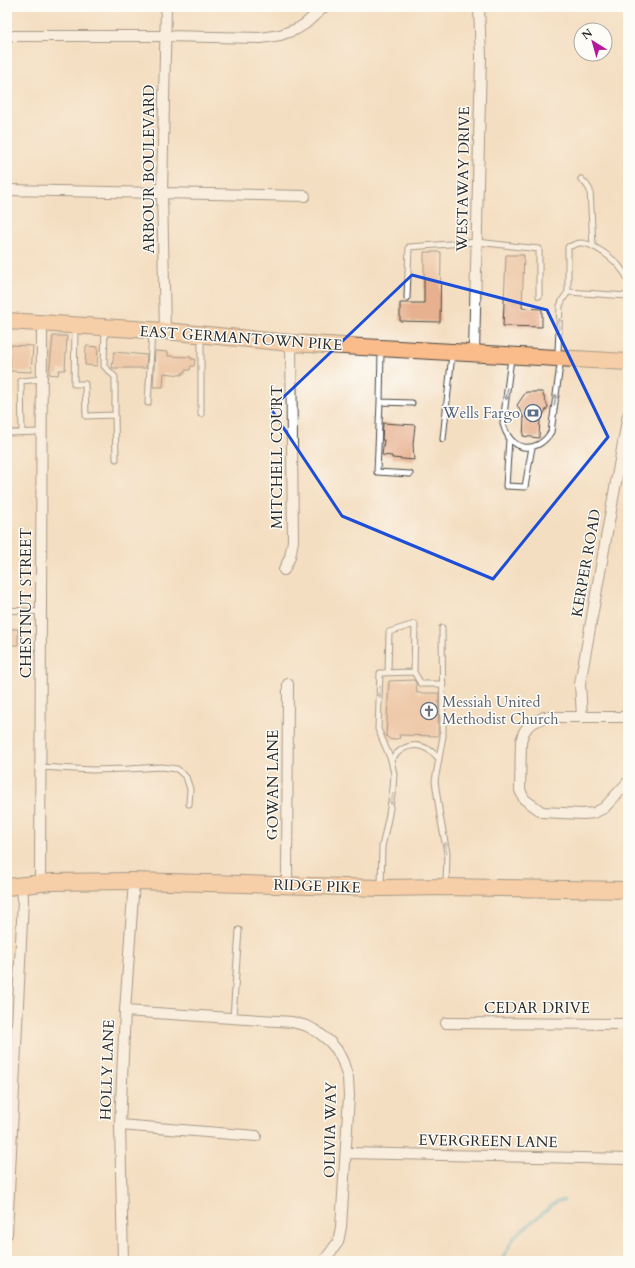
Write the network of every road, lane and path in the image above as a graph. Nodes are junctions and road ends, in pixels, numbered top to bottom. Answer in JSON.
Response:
{"nodes":[{"id":1,"x":166,"y":7,"type":"edge"},
{"id":2,"x":324,"y":7,"type":"edge"},
{"id":3,"x":479,"y":7,"type":"edge"},
{"id":4,"x":14,"y":36,"type":"dead end"},
{"id":5,"x":165,"y":36,"type":"junction"},
{"id":6,"x":581,"y":179,"type":"dead end"},
{"id":7,"x":7,"y":190,"type":"edge"},
{"id":8,"x":162,"y":193,"type":"junction"},
{"id":9,"x":305,"y":196,"type":"dead end"},
{"id":10,"x":477,"y":242,"type":"junction"},
{"id":11,"x":593,"y":246,"type":"junction"},
{"id":12,"x":628,"y":281,"type":"edge"},
{"id":13,"x":568,"y":292,"type":"junction"},
{"id":14,"x":539,"y":296,"type":"dead end"},
{"id":15,"x":628,"y":296,"type":"edge"},
{"id":16,"x":407,"y":298,"type":"dead end"},
{"id":17,"x":7,"y":321,"type":"edge"},
{"id":18,"x":42,"y":324,"type":"junction"},
{"id":19,"x":75,"y":326,"type":"junction"},
{"id":20,"x":105,"y":328,"type":"junction"},
{"id":21,"x":158,"y":331,"type":"junction"},
{"id":22,"x":201,"y":335,"type":"junction"},
{"id":23,"x":291,"y":343,"type":"junction"},
{"id":24,"x":381,"y":348,"type":"junction"},
{"id":25,"x":452,"y":352,"type":"junction"},
{"id":26,"x":474,"y":353,"type":"junction"},
{"id":27,"x":511,"y":355,"type":"junction"},
{"id":28,"x":561,"y":358,"type":"junction"},
{"id":29,"x":628,"y":362,"type":"edge"},
{"id":30,"x":42,"y":379,"type":"junction"},
{"id":31,"x":380,"y":402,"type":"junction"},
{"id":32,"x":148,"y":403,"type":"dead end"},
{"id":33,"x":412,"y":403,"type":"dead end"},
{"id":34,"x":201,"y":414,"type":"dead end"},
{"id":35,"x":115,"y":415,"type":"junction"},
{"id":36,"x":628,"y":415,"type":"edge"},
{"id":37,"x":42,"y":432,"type":"junction"},
{"id":38,"x":7,"y":433,"type":"edge"},
{"id":39,"x":22,"y":433,"type":"junction"},
{"id":40,"x":443,"y":439,"type":"dead end"},
{"id":41,"x":509,"y":439,"type":"junction"},
{"id":42,"x":532,"y":447,"type":"junction"},
{"id":43,"x":116,"y":459,"type":"dead end"},
{"id":44,"x":410,"y":474,"type":"dead end"},
{"id":45,"x":284,"y":570,"type":"dead end"},
{"id":46,"x":7,"y":610,"type":"edge"},
{"id":47,"x":41,"y":612,"type":"junction"},
{"id":48,"x":442,"y":628,"type":"dead end"},
{"id":49,"x":388,"y":672,"type":"junction"},
{"id":50,"x":414,"y":672,"type":"junction"},
{"id":51,"x":288,"y":684,"type":"dead end"},
{"id":52,"x":443,"y":684,"type":"junction"},
{"id":53,"x":582,"y":716,"type":"junction"},
{"id":54,"x":628,"y":717,"type":"edge"},
{"id":55,"x":439,"y":759,"type":"junction"},
{"id":56,"x":391,"y":760,"type":"junction"},
{"id":57,"x":40,"y":767,"type":"junction"},
{"id":58,"x":628,"y":782,"type":"edge"},
{"id":59,"x":189,"y":804,"type":"dead end"},
{"id":60,"x":134,"y":881,"type":"junction"},
{"id":61,"x":40,"y":883,"type":"junction"},
{"id":62,"x":287,"y":885,"type":"junction"},
{"id":63,"x":14,"y":886,"type":"edge"},
{"id":64,"x":446,"y":887,"type":"junction"},
{"id":65,"x":380,"y":888,"type":"junction"},
{"id":66,"x":628,"y":890,"type":"edge"},
{"id":67,"x":239,"y":930,"type":"dead end"},
{"id":68,"x":125,"y":1011,"type":"junction"},
{"id":69,"x":233,"y":1018,"type":"junction"},
{"id":70,"x":446,"y":1023,"type":"dead end"},
{"id":71,"x":628,"y":1024,"type":"edge"},
{"id":72,"x":120,"y":1125,"type":"junction"},
{"id":73,"x":256,"y":1136,"type":"dead end"},
{"id":74,"x":346,"y":1153,"type":"junction"},
{"id":75,"x":628,"y":1159,"type":"edge"},
{"id":76,"x":7,"y":1234,"type":"edge"},
{"id":77,"x":123,"y":1261,"type":"edge"},
{"id":78,"x":324,"y":1261,"type":"edge"}],
"edges":[{"from":1,"to":5,"type":"street","name":"ARBOUR BOULEVARD"},
{"from":2,"to":5,"type":"street"},
{"from":3,"to":10,"type":"street","name":"WESTAWAY DRIVE"},
{"from":4,"to":5,"type":"street"},
{"from":5,"to":8,"type":"street","name":"ARBOUR BOULEVARD"},
{"from":6,"to":11,"type":"lane"},
{"from":7,"to":8,"type":"street"},
{"from":8,"to":9,"type":"street"},
{"from":8,"to":21,"type":"street","name":"ARBOUR BOULEVARD"},
{"from":10,"to":14,"type":"lane"},
{"from":10,"to":16,"type":"lane"},
{"from":10,"to":26,"type":"street","name":"WESTAWAY DRIVE"},
{"from":11,"to":12,"type":"lane"},
{"from":11,"to":13,"type":"lane"},
{"from":13,"to":15,"type":"lane"},
{"from":28,"to":13,"type":"lane","one_way":true},
{"from":17,"to":18,"type":"main road","name":"EAST GERMANTOWN PIKE"},
{"from":18,"to":19,"type":"main road","name":"EAST GERMANTOWN PIKE"},
{"from":18,"to":30,"type":"street","name":"CHESTNUT STREET"},
{"from":19,"to":20,"type":"main road","name":"EAST GERMANTOWN PIKE"},
{"from":19,"to":35,"type":"lane"},
{"from":20,"to":21,"type":"main road","name":"EAST GERMANTOWN PIKE"},
{"from":20,"to":35,"type":"lane"},
{"from":21,"to":22,"type":"main road","name":"EAST GERMANTOWN PIKE"},
{"from":21,"to":32,"type":"lane"},
{"from":22,"to":23,"type":"main road","name":"EAST GERMANTOWN PIKE"},
{"from":22,"to":34,"type":"lane"},
{"from":23,"to":24,"type":"main road","name":"EAST GERMANTOWN PIKE"},
{"from":23,"to":45,"type":"street","name":"MITCHELL COURT"},
{"from":24,"to":25,"type":"main road","name":"EAST GERMANTOWN PIKE"},
{"from":24,"to":31,"type":"lane"},
{"from":25,"to":26,"type":"main road","name":"EAST GERMANTOWN PIKE"},
{"from":25,"to":40,"type":"lane"},
{"from":26,"to":27,"type":"main road","name":"EAST GERMANTOWN PIKE"},
{"from":27,"to":28,"type":"main road","name":"EAST GERMANTOWN PIKE"},
{"from":27,"to":41,"type":"lane","one_way":true},
{"from":28,"to":29,"type":"main road","name":"EAST GERMANTOWN PIKE"},
{"from":42,"to":28,"type":"lane","one_way":true},
{"from":30,"to":37,"type":"street","name":"CHESTNUT STREET"},
{"from":30,"to":39,"type":"lane"},
{"from":31,"to":33,"type":"lane"},
{"from":31,"to":44,"type":"lane"},
{"from":35,"to":43,"type":"lane"},
{"from":36,"to":53,"type":"street","name":"KERPER ROAD"},
{"from":37,"to":39,"type":"lane"},
{"from":37,"to":47,"type":"street","name":"CHESTNUT STREET"},
{"from":38,"to":39,"type":"lane"},
{"from":41,"to":42,"type":"lane"},
{"from":41,"to":42,"type":"lane"},
{"from":46,"to":47,"type":"lane"},
{"from":47,"to":57,"type":"street","name":"CHESTNUT STREET"},
{"from":48,"to":52,"type":"lane"},
{"from":49,"to":50,"type":"lane"},
{"from":49,"to":50,"type":"lane"},
{"from":49,"to":56,"type":"lane","one_way":true},
{"from":50,"to":52,"type":"lane"},
{"from":51,"to":62,"type":"street","name":"GOWAN LANE"},
{"from":52,"to":55,"type":"lane"},
{"from":53,"to":54,"type":"street"},
{"from":53,"to":58,"type":"street"},
{"from":55,"to":56,"type":"lane"},
{"from":64,"to":55,"type":"lane","one_way":true},
{"from":56,"to":65,"type":"lane","one_way":true},
{"from":57,"to":59,"type":"lane"},
{"from":57,"to":61,"type":"street","name":"CHESTNUT STREET"},
{"from":60,"to":61,"type":"main road","name":"RIDGE PIKE"},
{"from":60,"to":62,"type":"main road","name":"RIDGE PIKE"},
{"from":60,"to":68,"type":"street","name":"HOLLY LANE"},
{"from":61,"to":63,"type":"main road","name":"RIDGE PIKE"},
{"from":62,"to":65,"type":"main road","name":"RIDGE PIKE"},
{"from":63,"to":76,"type":"street"},
{"from":64,"to":65,"type":"main road","name":"RIDGE PIKE"},
{"from":64,"to":66,"type":"main road","name":"RIDGE PIKE"},
{"from":67,"to":69,"type":"lane"},
{"from":68,"to":69,"type":"street","name":"OLIVIA WAY"},
{"from":68,"to":72,"type":"street","name":"HOLLY LANE"},
{"from":69,"to":74,"type":"street","name":"OLIVIA WAY"},
{"from":70,"to":71,"type":"street","name":"CEDAR DRIVE"},
{"from":72,"to":73,"type":"street"},
{"from":72,"to":77,"type":"street","name":"HOLLY LANE"},
{"from":74,"to":75,"type":"street","name":"EVERGREEN LANE"},
{"from":74,"to":78,"type":"street","name":"OLIVIA WAY"}]}
